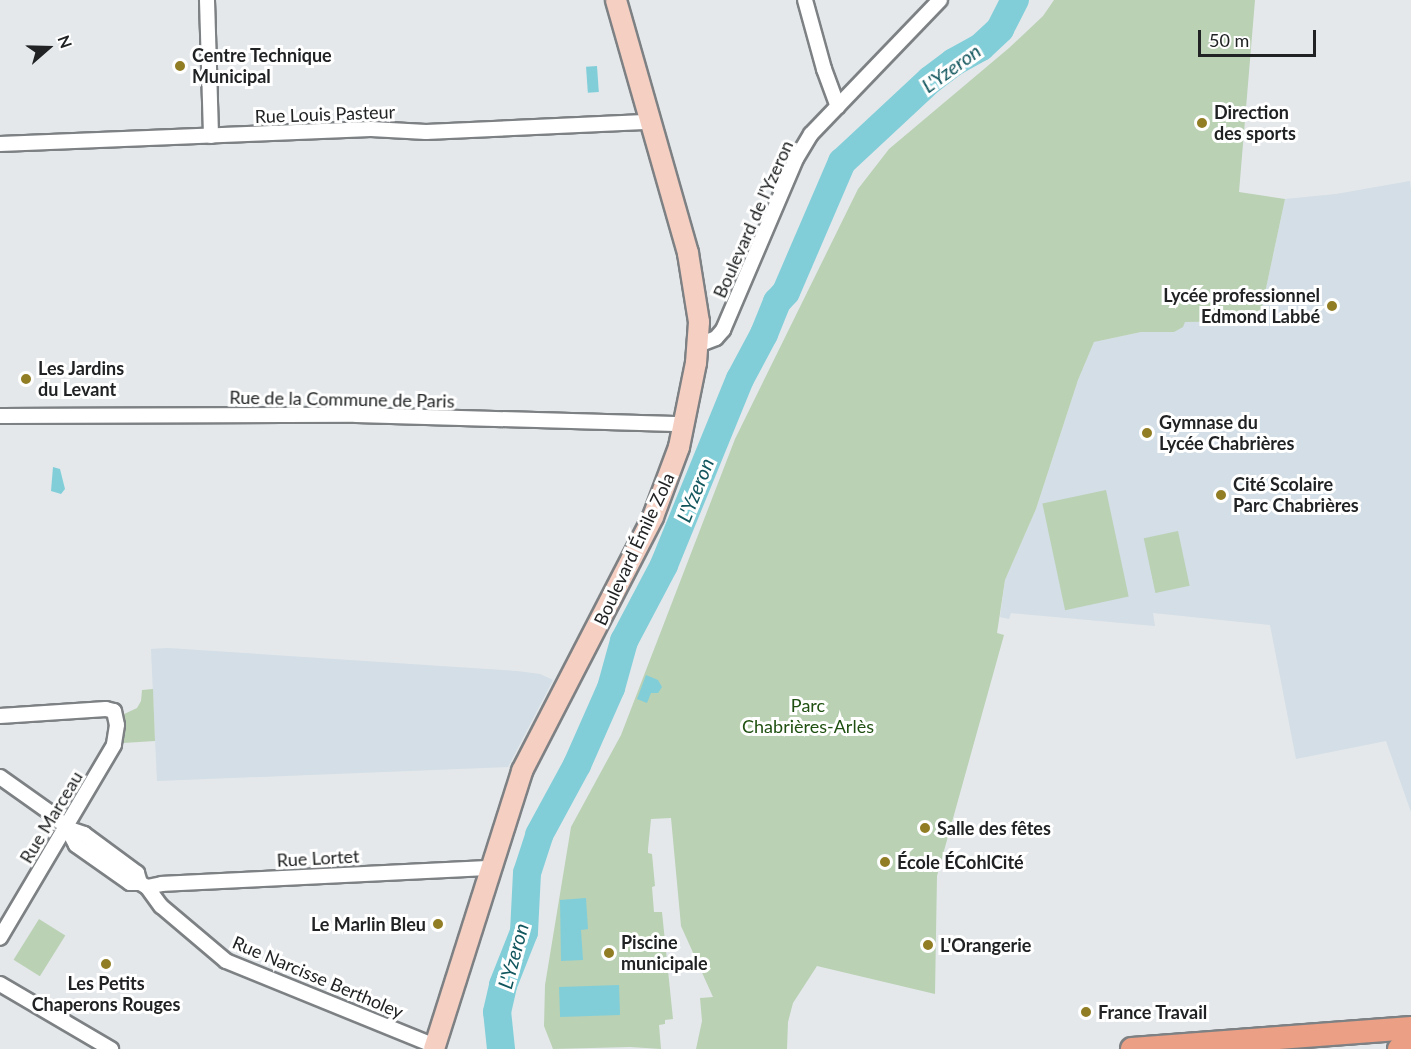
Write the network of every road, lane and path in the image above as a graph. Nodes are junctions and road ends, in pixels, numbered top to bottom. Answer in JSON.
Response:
{"nodes":[{"id":1,"x":207,"y":0,"type":"edge"},
{"id":2,"x":616,"y":0,"type":"edge"},
{"id":3,"x":804,"y":0,"type":"edge"},
{"id":4,"x":940,"y":0,"type":"edge"},
{"id":5,"x":838,"y":107,"type":"junction"},
{"id":6,"x":650,"y":122,"type":"junction"},
{"id":7,"x":211,"y":136,"type":"junction"},
{"id":8,"x":0,"y":144,"type":"edge"},
{"id":9,"x":698,"y":345,"type":"junction"},
{"id":10,"x":0,"y":416,"type":"edge"},
{"id":11,"x":684,"y":424,"type":"junction"},
{"id":12,"x":0,"y":716,"type":"edge"},
{"id":13,"x":0,"y":777,"type":"edge"},
{"id":14,"x":66,"y":828,"type":"junction"},
{"id":15,"x":491,"y":868,"type":"junction"},
{"id":16,"x":144,"y":885,"type":"junction"},
{"id":17,"x":0,"y":938,"type":"edge"},
{"id":18,"x":0,"y":984,"type":"edge"},
{"id":19,"x":1411,"y":1028,"type":"edge"},
{"id":20,"x":435,"y":1048,"type":"edge"},
{"id":21,"x":1411,"y":1048,"type":"edge"},
{"id":22,"x":111,"y":1049,"type":"edge"},
{"id":23,"x":1132,"y":1049,"type":"edge"},
{"id":24,"x":1399,"y":1049,"type":"edge"}],
"edges":[{"from":1,"to":7,"type":"street"},
{"from":2,"to":6,"type":"main road","name":"Boulevard Émile Zola"},
{"from":3,"to":5,"type":"street"},
{"from":4,"to":5,"type":"street","name":"Boulevard de l'Yzeron"},
{"from":5,"to":9,"type":"street","name":"Boulevard de l'Yzeron"},
{"from":6,"to":7,"type":"street","name":"Rue Louis Pasteur"},
{"from":6,"to":9,"type":"main road","name":"Boulevard Émile Zola"},
{"from":7,"to":8,"type":"street","name":"Rue Louis Pasteur"},
{"from":9,"to":11,"type":"main road","name":"Boulevard Émile Zola"},
{"from":10,"to":11,"type":"street","name":"Rue de la Commune de Paris"},
{"from":11,"to":15,"type":"main road","name":"Boulevard Émile Zola"},
{"from":12,"to":14,"type":"street","name":"Rue Marceau"},
{"from":13,"to":14,"type":"street","name":"Rue Narcisse Bertholey"},
{"from":14,"to":16,"type":"street","name":"Rue Narcisse Bertholey"},
{"from":14,"to":17,"type":"street","name":"Rue Marceau"},
{"from":15,"to":16,"type":"street","name":"Rue Lortet"},
{"from":15,"to":20,"type":"main road","name":"Boulevard Émile Zola"},
{"from":16,"to":20,"type":"street","name":"Rue Narcisse Bertholey"},
{"from":18,"to":22,"type":"street"},
{"from":19,"to":23,"type":"main road"},
{"from":21,"to":24,"type":"main road"}]}
